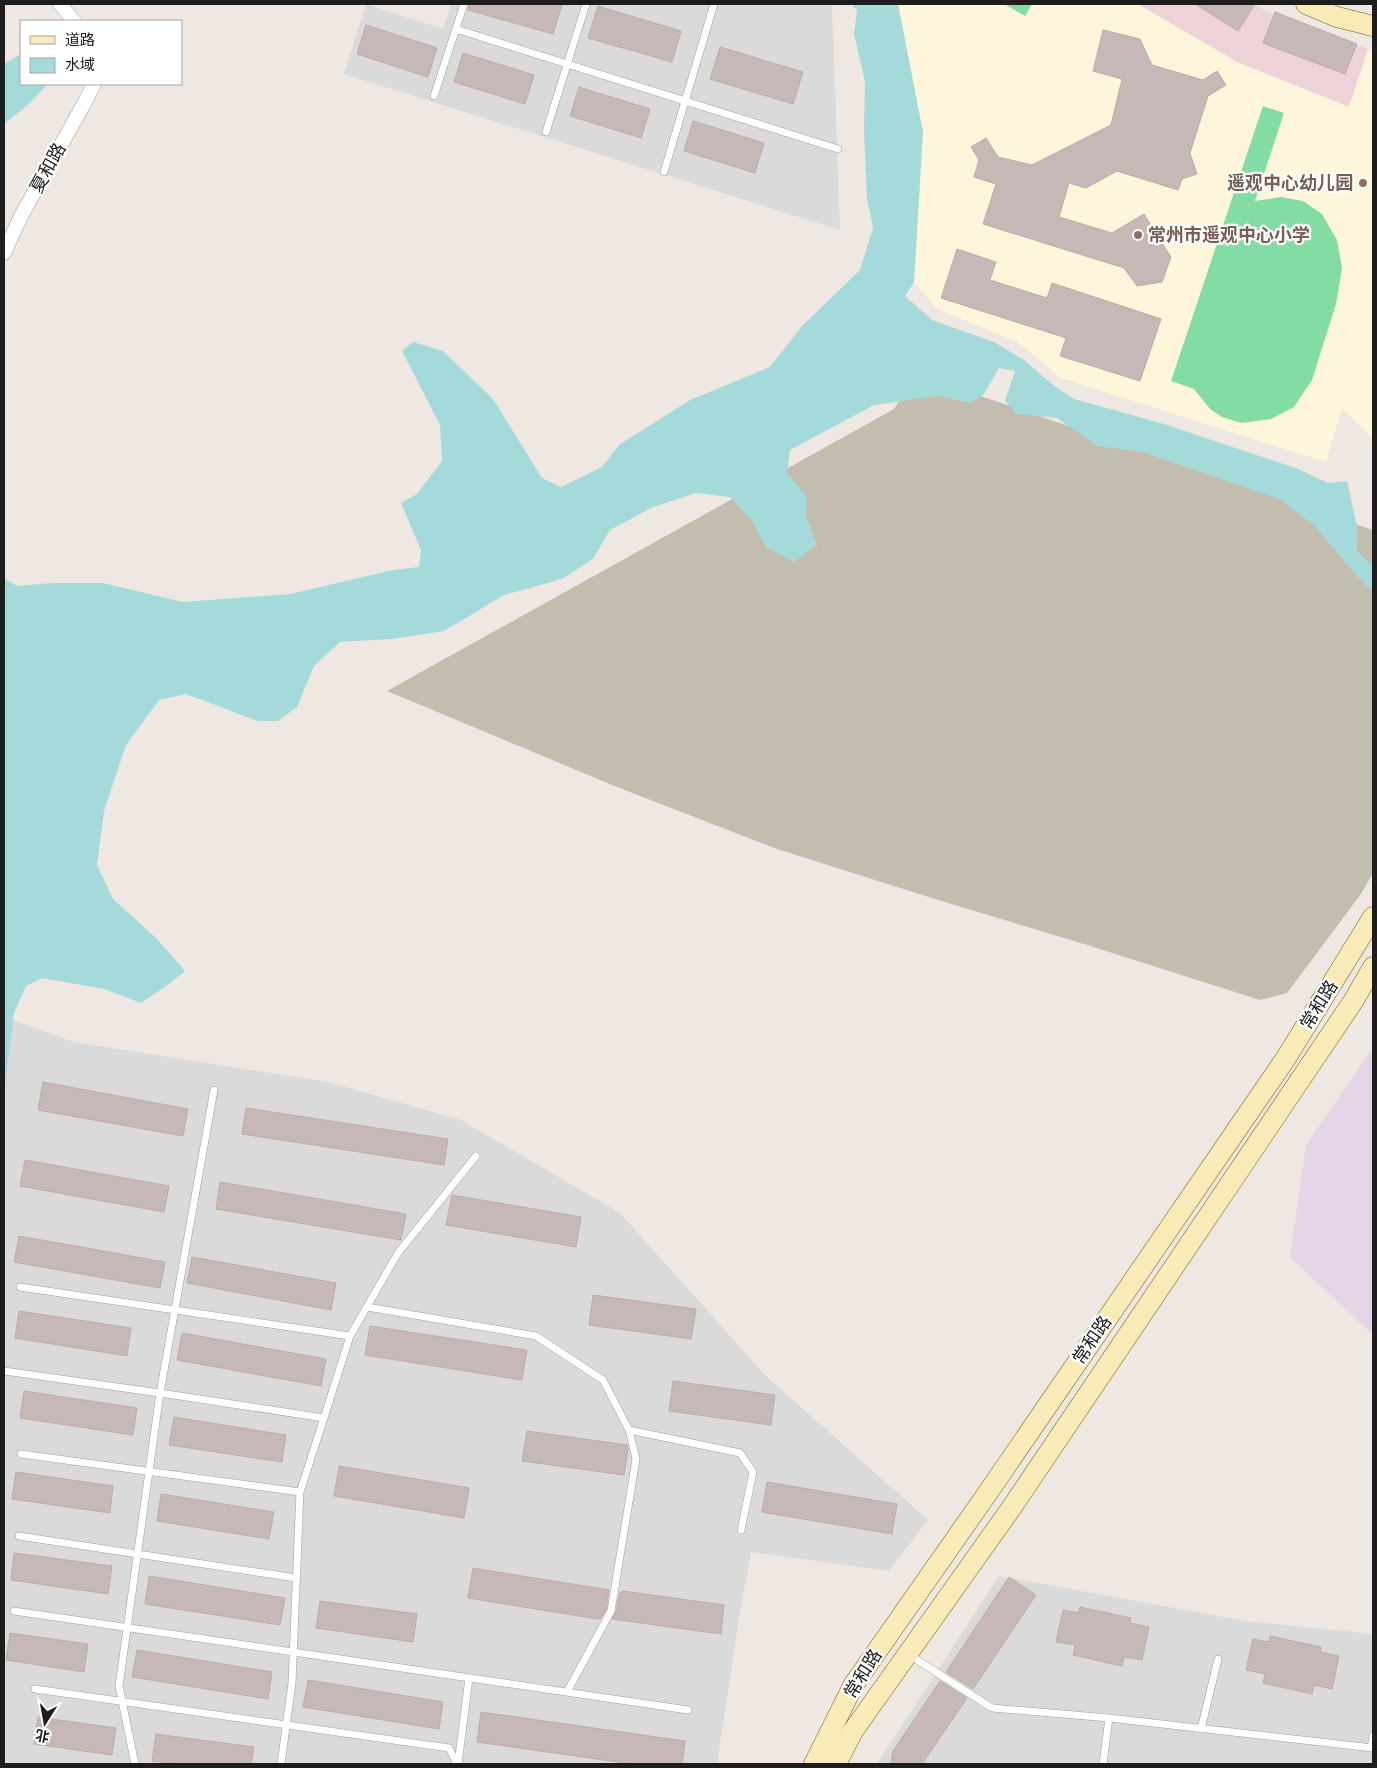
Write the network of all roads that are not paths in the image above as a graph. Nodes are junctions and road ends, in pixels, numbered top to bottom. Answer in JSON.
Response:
{"nodes":[{"id":1,"x":60,"y":4,"type":"edge"},
{"id":2,"x":464,"y":4,"type":"edge"},
{"id":3,"x":586,"y":4,"type":"edge"},
{"id":4,"x":714,"y":4,"type":"edge"},
{"id":5,"x":1306,"y":4,"type":"edge"},
{"id":6,"x":73,"y":20,"type":"edge"},
{"id":7,"x":1373,"y":26,"type":"edge"},
{"id":8,"x":456,"y":29,"type":"junction"},
{"id":9,"x":568,"y":63,"type":"junction"},
{"id":10,"x":94,"y":85,"type":"edge"},
{"id":11,"x":434,"y":96,"type":"dead end"},
{"id":12,"x":685,"y":101,"type":"junction"},
{"id":13,"x":546,"y":132,"type":"dead end"},
{"id":14,"x":838,"y":149,"type":"dead end"},
{"id":15,"x":664,"y":172,"type":"dead end"},
{"id":16,"x":4,"y":253,"type":"edge"},
{"id":17,"x":1373,"y":917,"type":"edge"},
{"id":18,"x":1373,"y":967,"type":"edge"},
{"id":19,"x":214,"y":1090,"type":"dead end"},
{"id":20,"x":476,"y":1156,"type":"dead end"},
{"id":21,"x":20,"y":1287,"type":"dead end"},
{"id":22,"x":367,"y":1307,"type":"junction"},
{"id":23,"x":174,"y":1310,"type":"junction"},
{"id":24,"x":350,"y":1336,"type":"junction"},
{"id":25,"x":4,"y":1371,"type":"edge"},
{"id":26,"x":160,"y":1393,"type":"junction"},
{"id":27,"x":324,"y":1418,"type":"junction"},
{"id":28,"x":629,"y":1430,"type":"junction"},
{"id":29,"x":20,"y":1454,"type":"dead end"},
{"id":30,"x":149,"y":1471,"type":"junction"},
{"id":31,"x":300,"y":1492,"type":"junction"},
{"id":32,"x":741,"y":1530,"type":"dead end"},
{"id":33,"x":19,"y":1536,"type":"dead end"},
{"id":34,"x":137,"y":1554,"type":"junction"},
{"id":35,"x":296,"y":1578,"type":"junction"},
{"id":36,"x":14,"y":1612,"type":"dead end"},
{"id":37,"x":127,"y":1629,"type":"junction"},
{"id":38,"x":293,"y":1653,"type":"junction"},
{"id":39,"x":908,"y":1654,"type":"junction"},
{"id":40,"x":1218,"y":1659,"type":"dead end"},
{"id":41,"x":469,"y":1678,"type":"junction"},
{"id":42,"x":35,"y":1689,"type":"dead end"},
{"id":43,"x":566,"y":1692,"type":"junction"},
{"id":44,"x":122,"y":1701,"type":"junction"},
{"id":45,"x":688,"y":1710,"type":"dead end"},
{"id":46,"x":1109,"y":1718,"type":"junction"},
{"id":47,"x":286,"y":1725,"type":"junction"},
{"id":48,"x":1201,"y":1729,"type":"junction"},
{"id":49,"x":1373,"y":1736,"type":"edge"},
{"id":50,"x":1372,"y":1748,"type":"edge"},
{"id":51,"x":135,"y":1764,"type":"edge"},
{"id":52,"x":281,"y":1764,"type":"edge"},
{"id":53,"x":457,"y":1764,"type":"edge"},
{"id":54,"x":814,"y":1764,"type":"edge"},
{"id":55,"x":836,"y":1764,"type":"edge"},
{"id":56,"x":1104,"y":1764,"type":"edge"}],
"edges":[{"from":1,"to":6,"type":"street"},
{"from":2,"to":8,"type":"lane"},
{"from":3,"to":9,"type":"lane"},
{"from":4,"to":12,"type":"lane"},
{"from":5,"to":7,"type":"street"},
{"from":8,"to":9,"type":"lane"},
{"from":8,"to":11,"type":"lane"},
{"from":9,"to":12,"type":"lane"},
{"from":9,"to":13,"type":"lane"},
{"from":10,"to":16,"type":"street","name":"夏和路"},
{"from":12,"to":14,"type":"lane"},
{"from":12,"to":15,"type":"lane"},
{"from":17,"to":54,"type":"street","name":"常和路"},
{"from":18,"to":39,"type":"street","name":"常和路"},
{"from":19,"to":23,"type":"lane"},
{"from":20,"to":22,"type":"lane"},
{"from":21,"to":23,"type":"lane"},
{"from":22,"to":24,"type":"lane"},
{"from":22,"to":28,"type":"lane"},
{"from":23,"to":24,"type":"lane"},
{"from":23,"to":26,"type":"lane"},
{"from":24,"to":27,"type":"lane"},
{"from":25,"to":26,"type":"lane"},
{"from":26,"to":27,"type":"lane"},
{"from":26,"to":30,"type":"lane"},
{"from":27,"to":31,"type":"lane"},
{"from":28,"to":32,"type":"lane"},
{"from":28,"to":43,"type":"lane"},
{"from":29,"to":30,"type":"lane"},
{"from":30,"to":31,"type":"lane"},
{"from":30,"to":34,"type":"lane"},
{"from":31,"to":35,"type":"lane"},
{"from":33,"to":34,"type":"lane"},
{"from":34,"to":35,"type":"lane"},
{"from":34,"to":37,"type":"lane"},
{"from":35,"to":38,"type":"lane"},
{"from":36,"to":37,"type":"lane"},
{"from":37,"to":38,"type":"lane"},
{"from":37,"to":44,"type":"lane"},
{"from":38,"to":41,"type":"lane"},
{"from":38,"to":47,"type":"lane"},
{"from":39,"to":46,"type":"lane"},
{"from":39,"to":55,"type":"street","name":"常和路"},
{"from":40,"to":48,"type":"lane"},
{"from":41,"to":43,"type":"lane"},
{"from":41,"to":53,"type":"lane"},
{"from":42,"to":44,"type":"lane"},
{"from":43,"to":45,"type":"lane"},
{"from":44,"to":47,"type":"lane"},
{"from":44,"to":51,"type":"lane"},
{"from":46,"to":48,"type":"lane"},
{"from":46,"to":56,"type":"lane"},
{"from":47,"to":52,"type":"lane"},
{"from":47,"to":53,"type":"lane"},
{"from":48,"to":50,"type":"lane"},
{"from":49,"to":50,"type":"lane"}]}
